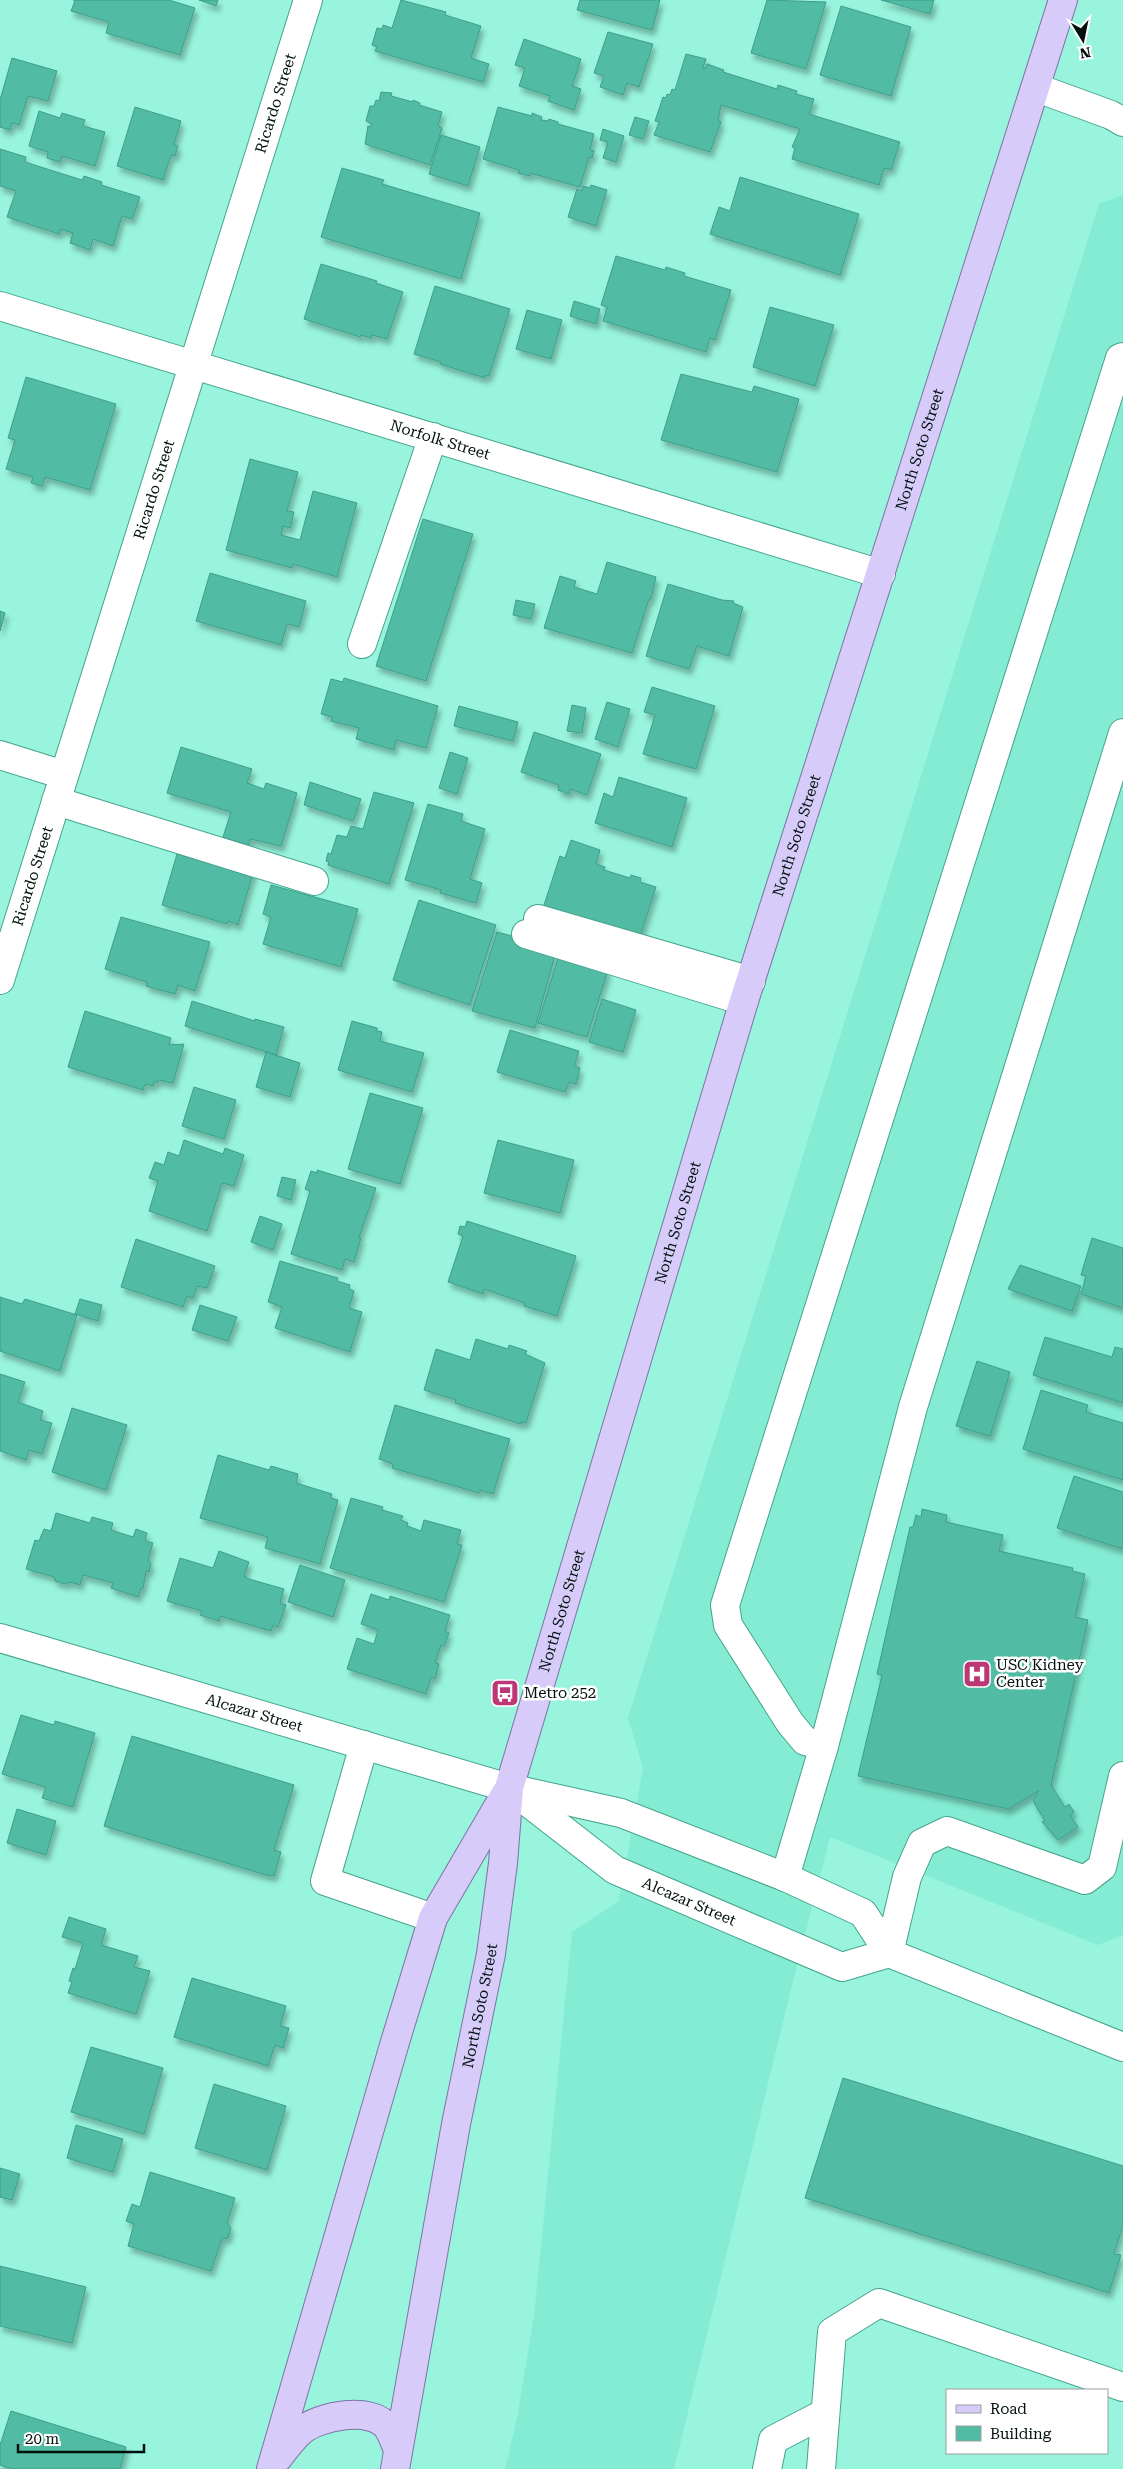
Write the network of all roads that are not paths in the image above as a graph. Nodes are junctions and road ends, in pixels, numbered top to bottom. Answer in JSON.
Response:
{"nodes":[{"id":1,"x":308,"y":0,"type":"edge"},
{"id":2,"x":1063,"y":0,"type":"edge"},
{"id":3,"x":1037,"y":88,"type":"junction"},
{"id":4,"x":1123,"y":122,"type":"edge"},
{"id":5,"x":0,"y":306,"type":"edge"},
{"id":6,"x":1123,"y":357,"type":"edge"},
{"id":7,"x":192,"y":364,"type":"junction"},
{"id":8,"x":433,"y":437,"type":"junction"},
{"id":9,"x":882,"y":574,"type":"junction"},
{"id":10,"x":362,"y":644,"type":"dead end"},
{"id":11,"x":1123,"y":733,"type":"edge"},
{"id":12,"x":0,"y":754,"type":"edge"},
{"id":13,"x":64,"y":775,"type":"junction"},
{"id":14,"x":56,"y":801,"type":"junction"},
{"id":15,"x":314,"y":881,"type":"dead end"},
{"id":16,"x":532,"y":927,"type":"dead end"},
{"id":17,"x":0,"y":980,"type":"edge"},
{"id":18,"x":748,"y":991,"type":"junction"},
{"id":19,"x":0,"y":1638,"type":"edge"},
{"id":20,"x":364,"y":1745,"type":"junction"},
{"id":21,"x":824,"y":1746,"type":"junction"},
{"id":22,"x":1123,"y":1776,"type":"edge"},
{"id":23,"x":509,"y":1788,"type":"junction"},
{"id":24,"x":785,"y":1877,"type":"junction"},
{"id":25,"x":433,"y":1918,"type":"junction"},
{"id":26,"x":889,"y":1953,"type":"junction"},
{"id":27,"x":1123,"y":2047,"type":"edge"},
{"id":28,"x":1123,"y":2387,"type":"edge"},
{"id":29,"x":825,"y":2413,"type":"junction"},
{"id":30,"x":397,"y":2459,"type":"edge"},
{"id":31,"x":271,"y":2468,"type":"edge"},
{"id":32,"x":767,"y":2469,"type":"edge"},
{"id":33,"x":822,"y":2469,"type":"edge"}],
"edges":[{"from":1,"to":7,"type":"street","name":"Ricardo Street"},
{"from":2,"to":3,"type":"main road","name":"North Soto Street"},
{"from":3,"to":4,"type":"street"},
{"from":3,"to":9,"type":"main road","name":"North Soto Street"},
{"from":5,"to":7,"type":"street","name":"Norfolk Street"},
{"from":6,"to":21,"type":"street"},
{"from":7,"to":8,"type":"street","name":"Norfolk Street"},
{"from":7,"to":13,"type":"street","name":"Ricardo Street"},
{"from":8,"to":9,"type":"street","name":"Norfolk Street"},
{"from":8,"to":10,"type":"street"},
{"from":9,"to":18,"type":"main road","name":"North Soto Street"},
{"from":11,"to":21,"type":"street"},
{"from":12,"to":13,"type":"street"},
{"from":13,"to":14,"type":"street","name":"Ricardo Street"},
{"from":14,"to":15,"type":"street"},
{"from":14,"to":17,"type":"street","name":"Ricardo Street"},
{"from":16,"to":18,"type":"street"},
{"from":18,"to":23,"type":"main road","name":"North Soto Street"},
{"from":19,"to":20,"type":"street","name":"Alcazar Street"},
{"from":20,"to":23,"type":"street","name":"Alcazar Street"},
{"from":20,"to":25,"type":"street"},
{"from":21,"to":24,"type":"street"},
{"from":22,"to":26,"type":"street"},
{"from":23,"to":24,"type":"street","name":"Alcazar Street"},
{"from":23,"to":25,"type":"main road"},
{"from":23,"to":26,"type":"street","name":"Alcazar Street"},
{"from":23,"to":30,"type":"main road","name":"North Soto Street"},
{"from":24,"to":26,"type":"street","name":"Alcazar Street"},
{"from":25,"to":31,"type":"main road"},
{"from":26,"to":27,"type":"street"},
{"from":28,"to":29,"type":"street"},
{"from":29,"to":32,"type":"street"},
{"from":29,"to":33,"type":"street"},
{"from":30,"to":31,"type":"main road"}]}
